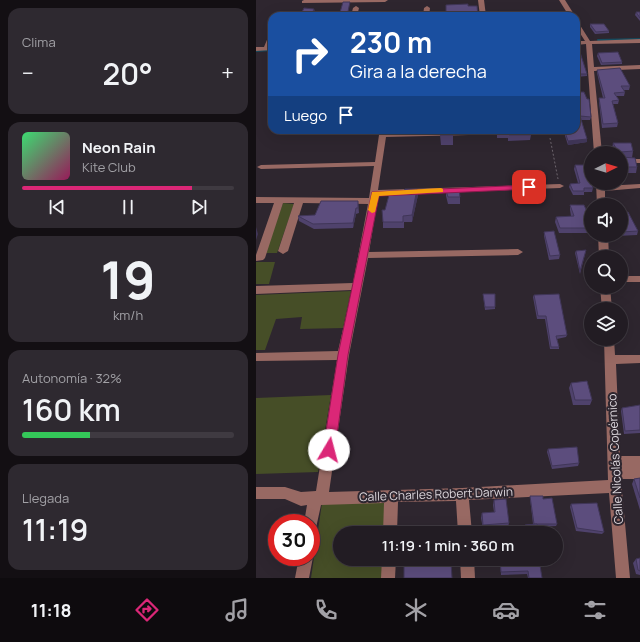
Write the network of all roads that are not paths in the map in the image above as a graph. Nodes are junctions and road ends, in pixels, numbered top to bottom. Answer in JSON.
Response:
{"nodes":[{"id":1,"x":385,"y":0,"type":"edge"},
{"id":2,"x":481,"y":0,"type":"edge"},
{"id":3,"x":562,"y":0,"type":"edge"},
{"id":4,"x":304,"y":2,"type":"dead end"},
{"id":5,"x":356,"y":8,"type":"dead end"},
{"id":6,"x":427,"y":8,"type":"dead end"},
{"id":7,"x":355,"y":12,"type":"edge"},
{"id":8,"x":426,"y":12,"type":"edge"},
{"id":9,"x":482,"y":12,"type":"edge"},
{"id":10,"x":570,"y":12,"type":"edge"},
{"id":11,"x":580,"y":30,"type":"edge"},
{"id":12,"x":580,"y":40,"type":"edge"},
{"id":13,"x":587,"y":41,"type":"junction"},
{"id":14,"x":640,"y":41,"type":"edge"},
{"id":15,"x":580,"y":42,"type":"edge"},
{"id":16,"x":268,"y":48,"type":"edge"},
{"id":17,"x":256,"y":53,"type":"edge"},
{"id":18,"x":268,"y":54,"type":"edge"},
{"id":19,"x":640,"y":67,"type":"edge"},
{"id":20,"x":592,"y":69,"type":"junction"},
{"id":21,"x":424,"y":134,"type":"edge"},
{"id":22,"x":598,"y":146,"type":"edge"},
{"id":23,"x":640,"y":160,"type":"edge"},
{"id":24,"x":628,"y":161,"type":"edge"},
{"id":25,"x":378,"y":164,"type":"junction"},
{"id":26,"x":261,"y":168,"type":"dead end"},
{"id":27,"x":560,"y":186,"type":"road end"},
{"id":28,"x":628,"y":186,"type":"edge"},
{"id":29,"x":640,"y":186,"type":"edge"},
{"id":30,"x":374,"y":197,"type":"junction"},
{"id":31,"x":256,"y":200,"type":"edge"},
{"id":32,"x":279,"y":200,"type":"junction"},
{"id":33,"x":299,"y":201,"type":"junction"},
{"id":34,"x":283,"y":251,"type":"dead end"},
{"id":35,"x":518,"y":252,"type":"dead end"},
{"id":36,"x":364,"y":255,"type":"junction"},
{"id":37,"x":258,"y":258,"type":"edge"},
{"id":38,"x":640,"y":278,"type":"edge"},
{"id":39,"x":628,"y":279,"type":"edge"},
{"id":40,"x":358,"y":286,"type":"junction"},
{"id":41,"x":256,"y":290,"type":"edge"},
{"id":42,"x":609,"y":346,"type":"edge"},
{"id":43,"x":343,"y":355,"type":"junction"},
{"id":44,"x":256,"y":357,"type":"edge"},
{"id":45,"x":640,"y":359,"type":"edge"},
{"id":46,"x":610,"y":360,"type":"junction"},
{"id":47,"x":640,"y":462,"type":"edge"},
{"id":48,"x":640,"y":473,"type":"edge"},
{"id":49,"x":615,"y":474,"type":"junction"},
{"id":50,"x":256,"y":493,"type":"edge"},
{"id":51,"x":462,"y":494,"type":"junction"},
{"id":52,"x":391,"y":495,"type":"junction"},
{"id":53,"x":318,"y":497,"type":"junction"},
{"id":54,"x":313,"y":514,"type":"edge"},
{"id":55,"x":390,"y":526,"type":"edge"},
{"id":56,"x":464,"y":526,"type":"edge"},
{"id":57,"x":304,"y":566,"type":"edge"},
{"id":58,"x":389,"y":566,"type":"edge"},
{"id":59,"x":467,"y":566,"type":"edge"},
{"id":60,"x":302,"y":578,"type":"edge"},
{"id":61,"x":388,"y":578,"type":"edge"},
{"id":62,"x":468,"y":578,"type":"edge"},
{"id":63,"x":623,"y":578,"type":"edge"}],
"edges":[{"from":1,"to":4,"type":"street"},
{"from":2,"to":9,"type":"street"},
{"from":3,"to":10,"type":"street"},
{"from":5,"to":7,"type":"street"},
{"from":6,"to":8,"type":"street"},
{"from":11,"to":13,"type":"street"},
{"from":12,"to":13,"type":"street"},
{"from":13,"to":14,"type":"street"},
{"from":13,"to":15,"type":"street"},
{"from":13,"to":20,"type":"street"},
{"from":16,"to":17,"type":"street"},
{"from":17,"to":18,"type":"street"},
{"from":19,"to":20,"type":"street"},
{"from":20,"to":22,"type":"street"},
{"from":21,"to":25,"type":"street"},
{"from":23,"to":24,"type":"street"},
{"from":25,"to":26,"type":"street"},
{"from":25,"to":30,"type":"street"},
{"from":27,"to":30,"type":"street"},
{"from":28,"to":29,"type":"street"},
{"from":30,"to":33,"type":"street"},
{"from":30,"to":36,"type":"street"},
{"from":31,"to":32,"type":"street"},
{"from":32,"to":33,"type":"street"},
{"from":32,"to":37,"type":"street"},
{"from":33,"to":34,"type":"street"},
{"from":35,"to":36,"type":"street"},
{"from":36,"to":40,"type":"street"},
{"from":38,"to":39,"type":"street"},
{"from":40,"to":41,"type":"street"},
{"from":40,"to":43,"type":"street"},
{"from":42,"to":46,"type":"street","name":"Calle Nicolás Copérnico"},
{"from":43,"to":44,"type":"street"},
{"from":43,"to":53,"type":"street"},
{"from":45,"to":46,"type":"street"},
{"from":46,"to":49,"type":"street","name":"Calle Nicolás Copérnico"},
{"from":47,"to":49,"type":"street","name":"Calle Charles Robert Darwin"},
{"from":48,"to":49,"type":"street","name":"Calle Charles Robert Darwin"},
{"from":49,"to":51,"type":"street","name":"Calle Charles Robert Darwin"},
{"from":49,"to":63,"type":"street","name":"Calle Nicolás Copérnico"},
{"from":50,"to":53,"type":"street","name":"Calle Charles Robert Darwin"},
{"from":51,"to":52,"type":"street","name":"Calle Charles Robert Darwin"},
{"from":51,"to":56,"type":"street"},
{"from":52,"to":53,"type":"street","name":"Calle Charles Robert Darwin"},
{"from":52,"to":55,"type":"street"},
{"from":53,"to":54,"type":"street"},
{"from":57,"to":60,"type":"street"},
{"from":58,"to":61,"type":"street"},
{"from":59,"to":62,"type":"street"}]}
